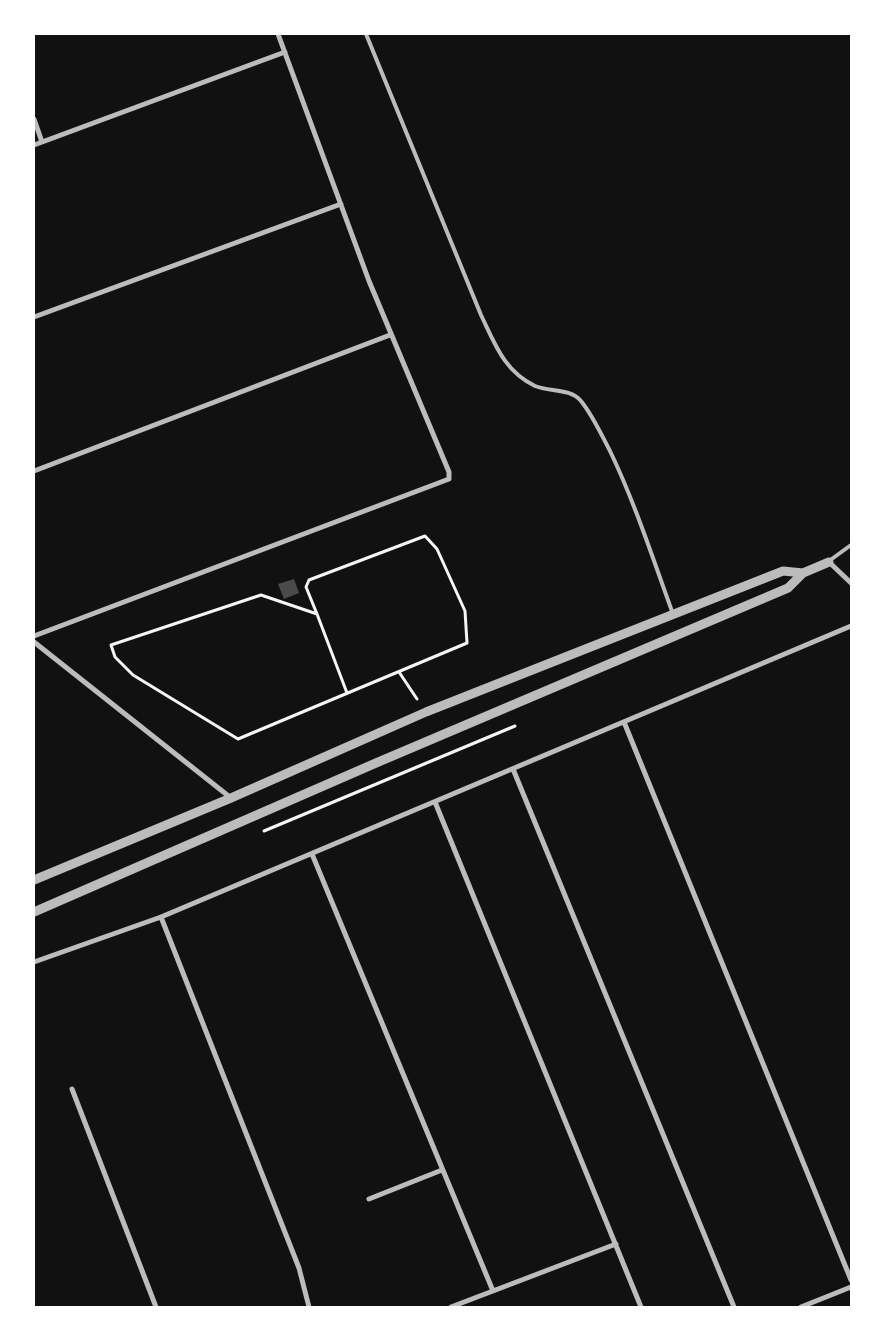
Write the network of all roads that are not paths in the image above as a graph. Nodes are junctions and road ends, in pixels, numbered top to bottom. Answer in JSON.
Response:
{"nodes":[{"id":1,"x":278,"y":34,"type":"edge"},
{"id":2,"x":366,"y":34,"type":"edge"},
{"id":3,"x":285,"y":52,"type":"junction"},
{"id":4,"x":34,"y":119,"type":"edge"},
{"id":5,"x":42,"y":142,"type":"junction"},
{"id":6,"x":34,"y":145,"type":"edge"},
{"id":7,"x":341,"y":204,"type":"junction"},
{"id":8,"x":34,"y":317,"type":"edge"},
{"id":9,"x":390,"y":335,"type":"junction"},
{"id":10,"x":34,"y":471,"type":"edge"},
{"id":11,"x":851,"y":545,"type":"edge"},
{"id":12,"x":828,"y":562,"type":"junction"},
{"id":13,"x":803,"y":573,"type":"junction"},
{"id":14,"x":851,"y":583,"type":"edge"},
{"id":15,"x":673,"y":614,"type":"junction"},
{"id":16,"x":851,"y":626,"type":"edge"},
{"id":17,"x":34,"y":636,"type":"edge"},
{"id":18,"x":34,"y":642,"type":"edge"},
{"id":19,"x":624,"y":722,"type":"junction"},
{"id":20,"x":513,"y":769,"type":"junction"},
{"id":21,"x":231,"y":798,"type":"junction"},
{"id":22,"x":435,"y":802,"type":"junction"},
{"id":23,"x":312,"y":854,"type":"junction"},
{"id":24,"x":34,"y":880,"type":"edge"},
{"id":25,"x":34,"y":912,"type":"edge"},
{"id":26,"x":161,"y":917,"type":"junction"},
{"id":27,"x":34,"y":962,"type":"edge"},
{"id":28,"x":72,"y":1089,"type":"dead end"},
{"id":29,"x":442,"y":1170,"type":"junction"},
{"id":30,"x":369,"y":1198,"type":"dead end"},
{"id":31,"x":616,"y":1244,"type":"junction"},
{"id":32,"x":851,"y":1280,"type":"edge"},
{"id":33,"x":851,"y":1287,"type":"edge"},
{"id":34,"x":493,"y":1291,"type":"junction"},
{"id":35,"x":156,"y":1307,"type":"edge"},
{"id":36,"x":308,"y":1307,"type":"edge"},
{"id":37,"x":451,"y":1307,"type":"edge"},
{"id":38,"x":641,"y":1307,"type":"edge"},
{"id":39,"x":734,"y":1307,"type":"edge"},
{"id":40,"x":801,"y":1307,"type":"edge"}],
"edges":[{"from":1,"to":3,"type":"street"},
{"from":2,"to":15,"type":"lane"},
{"from":3,"to":5,"type":"street"},
{"from":3,"to":7,"type":"street"},
{"from":4,"to":5,"type":"street"},
{"from":5,"to":6,"type":"street"},
{"from":7,"to":8,"type":"street"},
{"from":7,"to":9,"type":"street"},
{"from":9,"to":10,"type":"street"},
{"from":9,"to":17,"type":"street"},
{"from":11,"to":12,"type":"lane"},
{"from":12,"to":13,"type":"street"},
{"from":12,"to":14,"type":"street"},
{"from":13,"to":15,"type":"street"},
{"from":13,"to":25,"type":"street"},
{"from":15,"to":21,"type":"street"},
{"from":16,"to":19,"type":"street"},
{"from":18,"to":21,"type":"street"},
{"from":19,"to":20,"type":"street"},
{"from":19,"to":32,"type":"street"},
{"from":20,"to":22,"type":"street"},
{"from":20,"to":39,"type":"street"},
{"from":21,"to":24,"type":"street"},
{"from":22,"to":23,"type":"street"},
{"from":22,"to":31,"type":"street"},
{"from":23,"to":26,"type":"street"},
{"from":23,"to":29,"type":"street"},
{"from":26,"to":27,"type":"street"},
{"from":26,"to":36,"type":"street"},
{"from":28,"to":35,"type":"street"},
{"from":29,"to":30,"type":"street"},
{"from":29,"to":34,"type":"street"},
{"from":31,"to":34,"type":"street"},
{"from":31,"to":38,"type":"street"},
{"from":33,"to":40,"type":"street"},
{"from":34,"to":37,"type":"street"}]}
